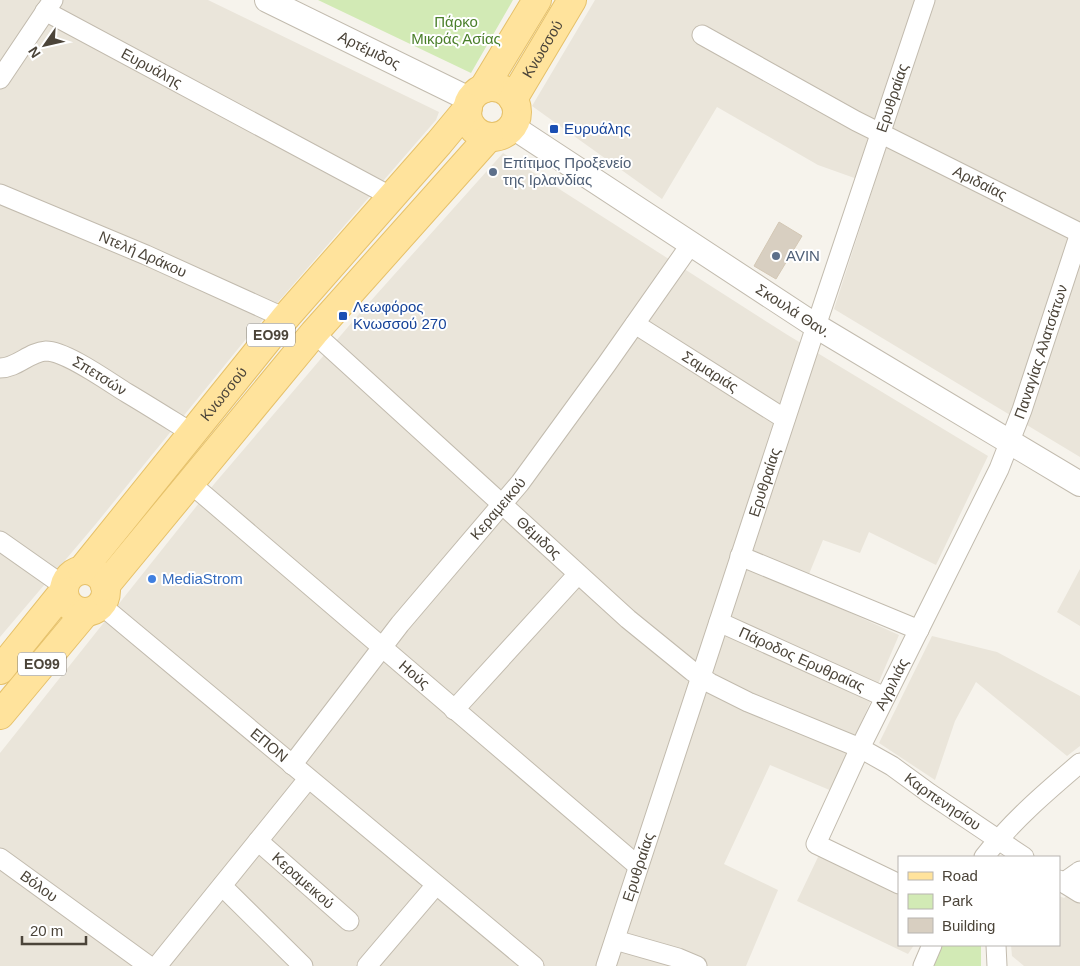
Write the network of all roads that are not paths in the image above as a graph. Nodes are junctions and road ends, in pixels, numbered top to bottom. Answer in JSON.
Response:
{"nodes":[{"id":1,"x":267,"y":0,"type":"edge"},
{"id":2,"x":537,"y":0,"type":"edge"},
{"id":3,"x":572,"y":0,"type":"edge"},
{"id":4,"x":925,"y":0,"type":"edge"},
{"id":5,"x":49,"y":5,"type":"edge"},
{"id":6,"x":702,"y":35,"type":"dead end"},
{"id":7,"x":0,"y":79,"type":"edge"},
{"id":8,"x":474,"y":99,"type":"junction"},
{"id":9,"x":514,"y":99,"type":"junction"},
{"id":10,"x":501,"y":132,"type":"junction"},
{"id":11,"x":880,"y":133,"type":"junction"},
{"id":12,"x":0,"y":194,"type":"edge"},
{"id":13,"x":392,"y":197,"type":"junction"},
{"id":14,"x":1080,"y":233,"type":"edge"},
{"id":15,"x":691,"y":244,"type":"junction"},
{"id":16,"x":285,"y":318,"type":"junction"},
{"id":17,"x":635,"y":324,"type":"junction"},
{"id":18,"x":816,"y":326,"type":"junction"},
{"id":19,"x":314,"y":333,"type":"junction"},
{"id":20,"x":0,"y":368,"type":"edge"},
{"id":21,"x":785,"y":418,"type":"junction"},
{"id":22,"x":192,"y":433,"type":"junction"},
{"id":23,"x":1010,"y":442,"type":"junction"},
{"id":24,"x":190,"y":483,"type":"junction"},
{"id":25,"x":1080,"y":484,"type":"edge"},
{"id":26,"x":502,"y":505,"type":"junction"},
{"id":27,"x":0,"y":541,"type":"edge"},
{"id":28,"x":740,"y":556,"type":"junction"},
{"id":29,"x":578,"y":574,"type":"junction"},
{"id":30,"x":70,"y":583,"type":"junction"},
{"id":31,"x":97,"y":601,"type":"junction"},
{"id":32,"x":719,"y":622,"type":"junction"},
{"id":33,"x":919,"y":630,"type":"junction"},
{"id":34,"x":381,"y":647,"type":"junction"},
{"id":35,"x":0,"y":670,"type":"edge"},
{"id":36,"x":701,"y":677,"type":"junction"},
{"id":37,"x":885,"y":697,"type":"junction"},
{"id":38,"x":454,"y":710,"type":"junction"},
{"id":39,"x":0,"y":715,"type":"edge"},
{"id":40,"x":860,"y":748,"type":"junction"},
{"id":41,"x":1080,"y":763,"type":"edge"},
{"id":42,"x":292,"y":765,"type":"junction"},
{"id":43,"x":308,"y":779,"type":"junction"},
{"id":44,"x":998,"y":839,"type":"junction"},
{"id":45,"x":258,"y":841,"type":"junction"},
{"id":46,"x":985,"y":856,"type":"edge"},
{"id":47,"x":1018,"y":856,"type":"edge"},
{"id":48,"x":0,"y":858,"type":"edge"},
{"id":49,"x":638,"y":866,"type":"junction"},
{"id":50,"x":1080,"y":871,"type":"edge"},
{"id":51,"x":1061,"y":882,"type":"edge"},
{"id":52,"x":898,"y":884,"type":"edge"},
{"id":53,"x":436,"y":885,"type":"junction"},
{"id":54,"x":222,"y":886,"type":"junction"},
{"id":55,"x":1080,"y":893,"type":"edge"},
{"id":56,"x":349,"y":921,"type":"dead end"},
{"id":57,"x":615,"y":940,"type":"junction"},
{"id":58,"x":932,"y":946,"type":"edge"},
{"id":59,"x":996,"y":946,"type":"edge"},
{"id":60,"x":149,"y":966,"type":"edge"},
{"id":61,"x":157,"y":966,"type":"edge"},
{"id":62,"x":302,"y":966,"type":"edge"},
{"id":63,"x":367,"y":966,"type":"edge"},
{"id":64,"x":534,"y":966,"type":"edge"},
{"id":65,"x":606,"y":966,"type":"edge"},
{"id":66,"x":697,"y":966,"type":"edge"},
{"id":67,"x":923,"y":966,"type":"edge"},
{"id":68,"x":997,"y":966,"type":"edge"}],
"edges":[{"from":1,"to":8,"type":"street","name":"Αρτέμιδος"},
{"from":2,"to":8,"type":"main road","name":"Κνωσσού","number":"ΕΟ99"},
{"from":3,"to":9,"type":"main road","name":"Κνωσσού"},
{"from":4,"to":11,"type":"street","name":"Ερυθραίας"},
{"from":5,"to":7,"type":"street"},
{"from":5,"to":13,"type":"street","name":"Ευρυάλης"},
{"from":6,"to":11,"type":"street","name":"Αριδαίας"},
{"from":8,"to":9,"type":"main road"},
{"from":8,"to":10,"type":"main road"},
{"from":8,"to":13,"type":"main road","name":"Κνωσσού","number":"ΕΟ99"},
{"from":9,"to":10,"type":"main road"},
{"from":10,"to":15,"type":"street","name":"Σκουλά Θαν."},
{"from":10,"to":19,"type":"main road","name":"Κνωσσού","number":"ΕΟ99"},
{"from":11,"to":14,"type":"street","name":"Αριδαίας"},
{"from":11,"to":18,"type":"street","name":"Ερυθραίας"},
{"from":12,"to":16,"type":"street","name":"Ντελή Δράκου"},
{"from":13,"to":16,"type":"main road","name":"Κνωσσού","number":"ΕΟ99"},
{"from":14,"to":23,"type":"street","name":"Παναγίας Αλατσάτων"},
{"from":15,"to":17,"type":"street","name":"Κεραμεικού"},
{"from":15,"to":18,"type":"street","name":"Σκουλά Θαν."},
{"from":16,"to":22,"type":"main road","name":"Κνωσσού","number":"ΕΟ99"},
{"from":17,"to":21,"type":"street","name":"Σαμαριάς"},
{"from":17,"to":26,"type":"street","name":"Κεραμεικού"},
{"from":18,"to":21,"type":"street","name":"Ερυθραίας"},
{"from":18,"to":23,"type":"street","name":"Σκουλά Θαν."},
{"from":19,"to":24,"type":"main road","name":"Κνωσσού","number":"ΕΟ99"},
{"from":19,"to":26,"type":"street","name":"Θέμιδος"},
{"from":20,"to":22,"type":"street","name":"Σπετσών"},
{"from":21,"to":28,"type":"street","name":"Ερυθραίας"},
{"from":22,"to":30,"type":"main road","name":"Κνωσσού","number":"ΕΟ99"},
{"from":23,"to":25,"type":"street","name":"Σκουλά Θαν."},
{"from":23,"to":33,"type":"street","name":"Αγριλιάς"},
{"from":24,"to":31,"type":"main road","name":"Κνωσσού","number":"ΕΟ99"},
{"from":24,"to":34,"type":"street","name":"Ηούς"},
{"from":26,"to":29,"type":"street","name":"Θέμιδος"},
{"from":26,"to":34,"type":"street","name":"Κεραμεικού"},
{"from":27,"to":30,"type":"street"},
{"from":28,"to":32,"type":"street","name":"Ερυθραίας"},
{"from":28,"to":33,"type":"street"},
{"from":29,"to":36,"type":"street","name":"Θέμιδος"},
{"from":29,"to":38,"type":"street"},
{"from":30,"to":31,"type":"main road"},
{"from":30,"to":31,"type":"main road"},
{"from":30,"to":35,"type":"main road","name":"Κνωσσού","number":"ΕΟ99"},
{"from":31,"to":39,"type":"main road","name":"Κνωσσού","number":"ΕΟ99"},
{"from":31,"to":42,"type":"street","name":"ΕΠΟΝ"},
{"from":32,"to":36,"type":"street","name":"Ερυθραίας"},
{"from":32,"to":37,"type":"street","name":"Πάροδος Ερυθραίας"},
{"from":33,"to":37,"type":"street","name":"Αγριλιάς"},
{"from":34,"to":38,"type":"street","name":"Ηούς"},
{"from":34,"to":42,"type":"street","name":"Κεραμεικού"},
{"from":36,"to":40,"type":"street","name":"Καρπενησίου"},
{"from":36,"to":49,"type":"street","name":"Ερυθραίας"},
{"from":37,"to":40,"type":"street","name":"Αγριλιάς"},
{"from":38,"to":49,"type":"street","name":"Ηούς"},
{"from":40,"to":44,"type":"street","name":"Καρπενησίου"},
{"from":40,"to":52,"type":"street","name":"Αγριλιάς"},
{"from":41,"to":44,"type":"street"},
{"from":42,"to":43,"type":"street","name":"ΕΠΟΝ"},
{"from":43,"to":45,"type":"street","name":"Κεραμεικού"},
{"from":43,"to":53,"type":"street","name":"ΕΠΟΝ"},
{"from":44,"to":46,"type":"street"},
{"from":44,"to":47,"type":"street","name":"Καρπενησίου"},
{"from":45,"to":54,"type":"street","name":"Κεραμεικού"},
{"from":45,"to":56,"type":"street","name":"Κεραμεικού"},
{"from":48,"to":60,"type":"street","name":"Βόλου"},
{"from":49,"to":57,"type":"street","name":"Ερυθραίας"},
{"from":50,"to":51,"type":"street"},
{"from":51,"to":55,"type":"street"},
{"from":53,"to":63,"type":"street"},
{"from":53,"to":64,"type":"street","name":"ΕΠΟΝ"},
{"from":54,"to":61,"type":"street","name":"Κεραμεικού"},
{"from":54,"to":62,"type":"street"},
{"from":57,"to":65,"type":"street","name":"Ερυθραίας"},
{"from":57,"to":66,"type":"street"},
{"from":58,"to":67,"type":"street"},
{"from":59,"to":68,"type":"street"}]}
